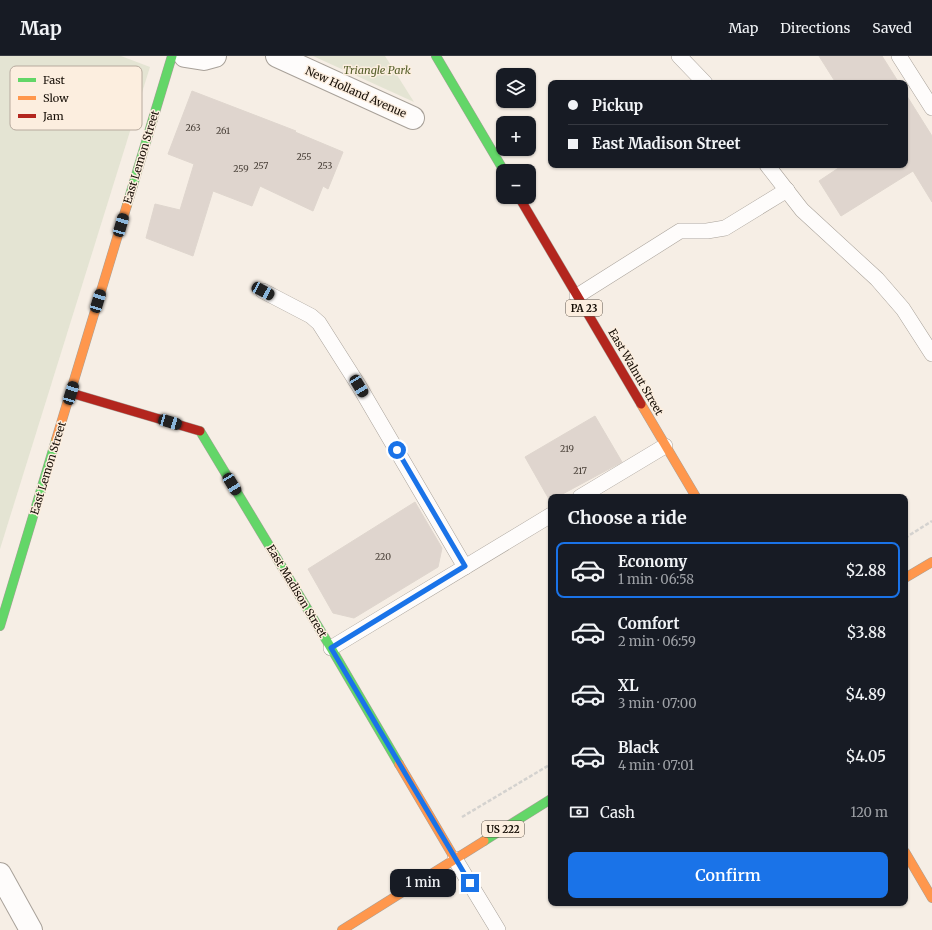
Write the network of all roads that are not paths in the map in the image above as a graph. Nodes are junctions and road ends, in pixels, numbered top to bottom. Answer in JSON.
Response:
{"nodes":[{"id":1,"x":172,"y":56,"type":"edge"},
{"id":2,"x":185,"y":56,"type":"edge"},
{"id":3,"x":215,"y":56,"type":"edge"},
{"id":4,"x":277,"y":56,"type":"edge"},
{"id":5,"x":436,"y":56,"type":"edge"},
{"id":6,"x":679,"y":56,"type":"edge"},
{"id":7,"x":899,"y":56,"type":"edge"},
{"id":8,"x":702,"y":80,"type":"edge"},
{"id":9,"x":932,"y":108,"type":"edge"},
{"id":10,"x":413,"y":118,"type":"dead end"},
{"id":11,"x":500,"y":164,"type":"edge"},
{"id":12,"x":769,"y":168,"type":"edge"},
{"id":13,"x":787,"y":190,"type":"junction"},
{"id":14,"x":523,"y":204,"type":"edge"},
{"id":15,"x":263,"y":291,"type":"dead end"},
{"id":16,"x":577,"y":296,"type":"junction"},
{"id":17,"x":932,"y":354,"type":"edge"},
{"id":18,"x":71,"y":393,"type":"junction"},
{"id":19,"x":665,"y":446,"type":"junction"},
{"id":20,"x":585,"y":494,"type":"edge"},
{"id":21,"x":694,"y":494,"type":"edge"},
{"id":22,"x":548,"y":516,"type":"edge"},
{"id":23,"x":932,"y":562,"type":"edge"},
{"id":24,"x":465,"y":566,"type":"junction"},
{"id":25,"x":908,"y":576,"type":"edge"},
{"id":26,"x":0,"y":626,"type":"edge"},
{"id":27,"x":331,"y":648,"type":"junction"},
{"id":28,"x":548,"y":801,"type":"edge"},
{"id":29,"x":908,"y":857,"type":"edge"},
{"id":30,"x":455,"y":859,"type":"junction"},
{"id":31,"x":0,"y":874,"type":"edge"},
{"id":32,"x":932,"y":898,"type":"edge"},
{"id":33,"x":31,"y":930,"type":"edge"},
{"id":34,"x":342,"y":930,"type":"edge"},
{"id":35,"x":498,"y":930,"type":"edge"}],
"edges":[{"from":1,"to":18,"type":"main road","name":"East Lemon Street"},
{"from":2,"to":3,"type":"street"},
{"from":4,"to":10,"type":"street","name":"New Holland Avenue"},
{"from":5,"to":11,"type":"main road"},
{"from":6,"to":8,"type":"lane"},
{"from":7,"to":9,"type":"lane"},
{"from":12,"to":13,"type":"lane"},
{"from":13,"to":16,"type":"lane"},
{"from":13,"to":17,"type":"lane"},
{"from":14,"to":16,"type":"main road","name":"East Walnut Street","number":"PA 23"},
{"from":15,"to":24,"type":"lane"},
{"from":16,"to":19,"type":"main road","name":"East Walnut Street","number":"PA 23"},
{"from":18,"to":26,"type":"main road","name":"East Lemon Street"},
{"from":18,"to":27,"type":"main road","name":"East Madison Street"},
{"from":19,"to":20,"type":"lane"},
{"from":19,"to":21,"type":"main road","name":"East Walnut Street","number":"PA 23"},
{"from":22,"to":24,"type":"lane"},
{"from":23,"to":25,"type":"main road"},
{"from":24,"to":27,"type":"lane"},
{"from":27,"to":30,"type":"main road","name":"East Madison Street"},
{"from":28,"to":30,"type":"main road","number":"US 222"},
{"from":29,"to":32,"type":"main road"},
{"from":30,"to":34,"type":"main road","number":"US 222"},
{"from":30,"to":35,"type":"lane","name":"East Madison Street"},
{"from":31,"to":33,"type":"street"}]}
